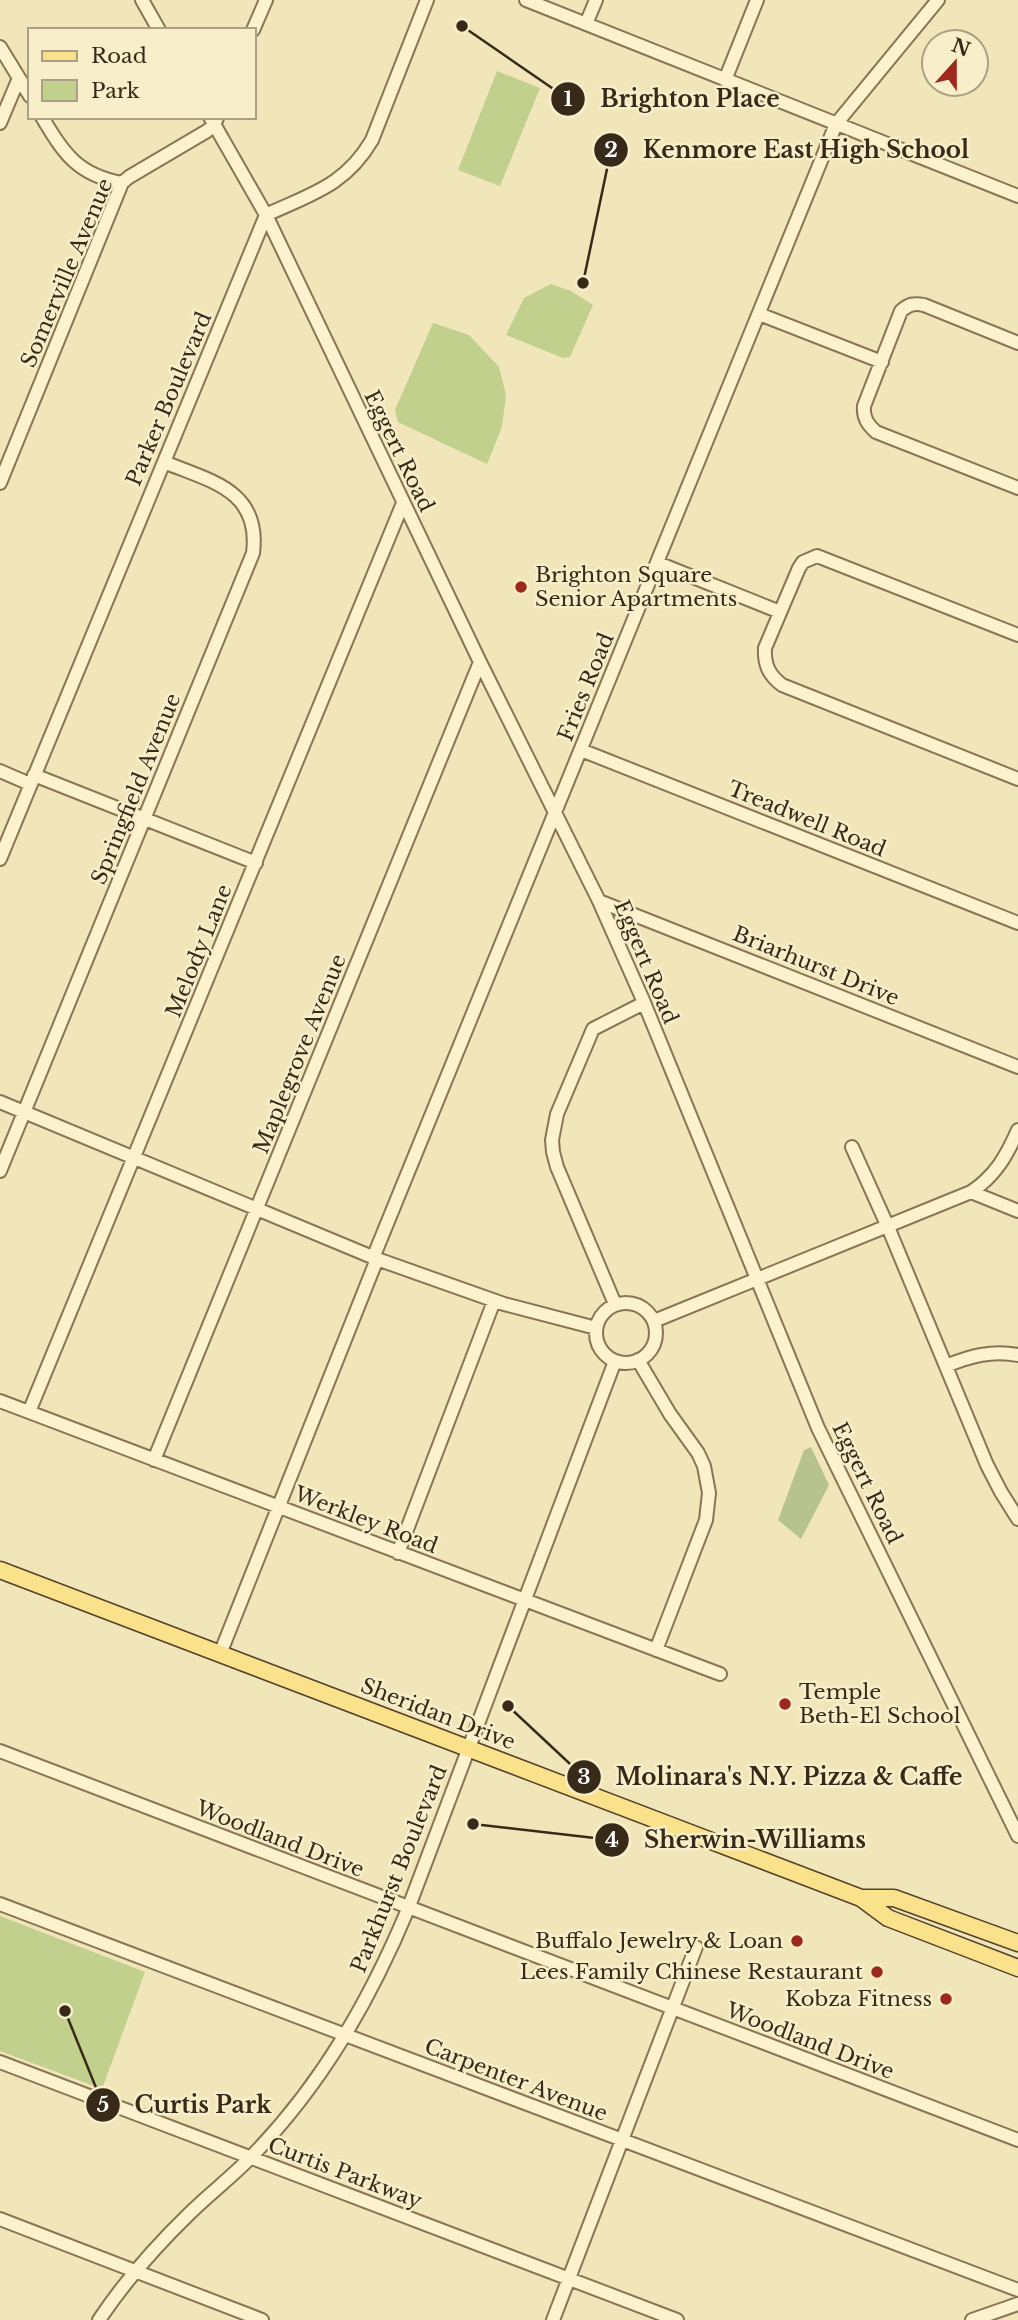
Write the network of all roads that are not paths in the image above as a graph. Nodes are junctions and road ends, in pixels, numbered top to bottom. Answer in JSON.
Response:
{"nodes":[{"id":1,"x":142,"y":0,"type":"edge"},
{"id":2,"x":266,"y":0,"type":"edge"},
{"id":3,"x":427,"y":0,"type":"edge"},
{"id":4,"x":526,"y":0,"type":"edge"},
{"id":5,"x":596,"y":0,"type":"edge"},
{"id":6,"x":757,"y":0,"type":"edge"},
{"id":7,"x":938,"y":0,"type":"edge"},
{"id":8,"x":586,"y":24,"type":"junction"},
{"id":9,"x":158,"y":28,"type":"edge"},
{"id":10,"x":254,"y":28,"type":"edge"},
{"id":11,"x":0,"y":47,"type":"edge"},
{"id":12,"x":19,"y":78,"type":"junction"},
{"id":13,"x":725,"y":80,"type":"junction"},
{"id":14,"x":28,"y":93,"type":"edge"},
{"id":15,"x":43,"y":119,"type":"edge"},
{"id":16,"x":214,"y":120,"type":"edge"},
{"id":17,"x":0,"y":123,"type":"edge"},
{"id":18,"x":836,"y":124,"type":"junction"},
{"id":19,"x":122,"y":183,"type":"junction"},
{"id":20,"x":1018,"y":196,"type":"edge"},
{"id":21,"x":266,"y":215,"type":"junction"},
{"id":22,"x":760,"y":314,"type":"junction"},
{"id":23,"x":1018,"y":343,"type":"edge"},
{"id":24,"x":881,"y":362,"type":"junction"},
{"id":25,"x":164,"y":462,"type":"junction"},
{"id":26,"x":0,"y":483,"type":"edge"},
{"id":27,"x":1018,"y":488,"type":"edge"},
{"id":28,"x":403,"y":503,"type":"junction"},
{"id":29,"x":657,"y":563,"type":"junction"},
{"id":30,"x":780,"y":612,"type":"junction"},
{"id":31,"x":1018,"y":635,"type":"edge"},
{"id":32,"x":480,"y":662,"type":"junction"},
{"id":33,"x":581,"y":750,"type":"junction"},
{"id":34,"x":0,"y":771,"type":"edge"},
{"id":35,"x":1018,"y":779,"type":"edge"},
{"id":36,"x":32,"y":780,"type":"junction"},
{"id":37,"x":555,"y":814,"type":"junction"},
{"id":38,"x":144,"y":819,"type":"junction"},
{"id":39,"x":0,"y":859,"type":"edge"},
{"id":40,"x":256,"y":863,"type":"junction"},
{"id":41,"x":600,"y":901,"type":"junction"},
{"id":42,"x":1018,"y":923,"type":"edge"},
{"id":43,"x":644,"y":1003,"type":"junction"},
{"id":44,"x":1018,"y":1067,"type":"edge"},
{"id":45,"x":0,"y":1102,"type":"edge"},
{"id":46,"x":24,"y":1112,"type":"junction"},
{"id":47,"x":1018,"y":1130,"type":"edge"},
{"id":48,"x":852,"y":1147,"type":"dead end"},
{"id":49,"x":134,"y":1158,"type":"junction"},
{"id":50,"x":0,"y":1171,"type":"edge"},
{"id":51,"x":971,"y":1192,"type":"junction"},
{"id":52,"x":257,"y":1210,"type":"junction"},
{"id":53,"x":1018,"y":1211,"type":"edge"},
{"id":54,"x":888,"y":1227,"type":"junction"},
{"id":55,"x":375,"y":1259,"type":"junction"},
{"id":56,"x":757,"y":1280,"type":"junction"},
{"id":57,"x":494,"y":1301,"type":"junction"},
{"id":58,"x":615,"y":1304,"type":"junction"},
{"id":59,"x":654,"y":1321,"type":"junction"},
{"id":60,"x":596,"y":1328,"type":"junction"},
{"id":61,"x":1018,"y":1355,"type":"edge"},
{"id":62,"x":638,"y":1360,"type":"junction"},
{"id":63,"x":615,"y":1361,"type":"junction"},
{"id":64,"x":946,"y":1366,"type":"junction"},
{"id":65,"x":0,"y":1401,"type":"edge"},
{"id":66,"x":29,"y":1412,"type":"junction"},
{"id":67,"x":154,"y":1460,"type":"junction"},
{"id":68,"x":277,"y":1507,"type":"junction"},
{"id":69,"x":1018,"y":1519,"type":"edge"},
{"id":70,"x":398,"y":1553,"type":"junction"},
{"id":71,"x":0,"y":1570,"type":"edge"},
{"id":72,"x":526,"y":1601,"type":"junction"},
{"id":73,"x":656,"y":1650,"type":"junction"},
{"id":74,"x":220,"y":1654,"type":"junction"},
{"id":75,"x":720,"y":1674,"type":"dead end"},
{"id":76,"x":468,"y":1748,"type":"junction"},
{"id":77,"x":0,"y":1751,"type":"edge"},
{"id":78,"x":1018,"y":1836,"type":"edge"},
{"id":79,"x":861,"y":1898,"type":"junction"},
{"id":80,"x":0,"y":1904,"type":"edge"},
{"id":81,"x":408,"y":1909,"type":"junction"},
{"id":82,"x":1018,"y":1943,"type":"edge"},
{"id":83,"x":696,"y":1947,"type":"dead end"},
{"id":84,"x":1018,"y":1968,"type":"edge"},
{"id":85,"x":672,"y":2009,"type":"junction"},
{"id":86,"x":346,"y":2035,"type":"junction"},
{"id":87,"x":0,"y":2062,"type":"edge"},
{"id":88,"x":1018,"y":2140,"type":"edge"},
{"id":89,"x":621,"y":2141,"type":"junction"},
{"id":90,"x":250,"y":2158,"type":"junction"},
{"id":91,"x":0,"y":2219,"type":"edge"},
{"id":92,"x":135,"y":2272,"type":"junction"},
{"id":93,"x":568,"y":2279,"type":"junction"},
{"id":94,"x":1018,"y":2290,"type":"edge"},
{"id":95,"x":1018,"y":2304,"type":"edge"},
{"id":96,"x":99,"y":2320,"type":"edge"},
{"id":97,"x":262,"y":2320,"type":"edge"},
{"id":98,"x":553,"y":2320,"type":"edge"},
{"id":99,"x":677,"y":2320,"type":"edge"},
{"id":100,"x":972,"y":2320,"type":"edge"}],
"edges":[{"from":1,"to":9,"type":"street"},
{"from":2,"to":10,"type":"street"},
{"from":3,"to":21,"type":"street"},
{"from":4,"to":8,"type":"street"},
{"from":5,"to":8,"type":"street"},
{"from":6,"to":13,"type":"street"},
{"from":7,"to":18,"type":"street","name":"Fries Road"},
{"from":8,"to":13,"type":"street"},
{"from":11,"to":12,"type":"street"},
{"from":12,"to":14,"type":"street"},
{"from":12,"to":17,"type":"street"},
{"from":13,"to":18,"type":"street"},
{"from":15,"to":19,"type":"street"},
{"from":16,"to":19,"type":"street","name":"Somerville Avenue"},
{"from":16,"to":21,"type":"street","name":"Eggert Road"},
{"from":18,"to":20,"type":"street"},
{"from":18,"to":22,"type":"street","name":"Fries Road"},
{"from":19,"to":26,"type":"street","name":"Somerville Avenue"},
{"from":21,"to":25,"type":"street","name":"Parker Boulevard"},
{"from":21,"to":28,"type":"street","name":"Eggert Road"},
{"from":22,"to":24,"type":"street"},
{"from":22,"to":29,"type":"street","name":"Fries Road"},
{"from":23,"to":24,"type":"street"},
{"from":24,"to":27,"type":"street"},
{"from":25,"to":36,"type":"street","name":"Parker Boulevard"},
{"from":25,"to":38,"type":"street","name":"Springfield Avenue"},
{"from":28,"to":32,"type":"street","name":"Eggert Road"},
{"from":28,"to":40,"type":"street","name":"Melody Lane"},
{"from":29,"to":30,"type":"street"},
{"from":29,"to":33,"type":"street","name":"Fries Road"},
{"from":30,"to":31,"type":"street"},
{"from":30,"to":35,"type":"street"},
{"from":32,"to":37,"type":"street","name":"Eggert Road"},
{"from":32,"to":52,"type":"street","name":"Maplegrove Avenue"},
{"from":33,"to":37,"type":"street","name":"Fries Road"},
{"from":33,"to":42,"type":"street","name":"Treadwell Road"},
{"from":34,"to":36,"type":"street"},
{"from":36,"to":38,"type":"street"},
{"from":36,"to":39,"type":"street","name":"Parker Boulevard"},
{"from":37,"to":41,"type":"street","name":"Eggert Road"},
{"from":37,"to":55,"type":"street","name":"Fries Road"},
{"from":38,"to":40,"type":"street"},
{"from":38,"to":46,"type":"street","name":"Springfield Avenue"},
{"from":40,"to":49,"type":"street","name":"Melody Lane"},
{"from":41,"to":43,"type":"street","name":"Eggert Road"},
{"from":41,"to":44,"type":"street","name":"Briarhurst Drive"},
{"from":43,"to":56,"type":"street","name":"Eggert Road"},
{"from":43,"to":58,"type":"street"},
{"from":45,"to":46,"type":"street"},
{"from":46,"to":49,"type":"street"},
{"from":46,"to":50,"type":"street","name":"Springfield Avenue"},
{"from":47,"to":51,"type":"street"},
{"from":48,"to":54,"type":"street"},
{"from":49,"to":52,"type":"street"},
{"from":49,"to":66,"type":"street","name":"Melody Lane"},
{"from":51,"to":53,"type":"street"},
{"from":51,"to":54,"type":"street"},
{"from":52,"to":55,"type":"street"},
{"from":52,"to":67,"type":"street","name":"Maplegrove Avenue"},
{"from":54,"to":56,"type":"street"},
{"from":54,"to":64,"type":"street"},
{"from":55,"to":57,"type":"street"},
{"from":55,"to":68,"type":"street","name":"Fries Road"},
{"from":56,"to":59,"type":"street"},
{"from":56,"to":78,"type":"street","name":"Eggert Road"},
{"from":57,"to":60,"type":"street"},
{"from":57,"to":70,"type":"street"},
{"from":58,"to":59,"type":"street"},
{"from":58,"to":60,"type":"street"},
{"from":59,"to":62,"type":"street"},
{"from":60,"to":63,"type":"street"},
{"from":61,"to":64,"type":"street"},
{"from":62,"to":63,"type":"street"},
{"from":62,"to":73,"type":"street"},
{"from":63,"to":72,"type":"street","name":"Parkhurst Boulevard"},
{"from":64,"to":69,"type":"street"},
{"from":65,"to":66,"type":"street","name":"Werkley Road"},
{"from":66,"to":67,"type":"street","name":"Werkley Road"},
{"from":67,"to":68,"type":"street","name":"Werkley Road"},
{"from":68,"to":70,"type":"street","name":"Werkley Road"},
{"from":68,"to":74,"type":"street","name":"Fries Road"},
{"from":70,"to":72,"type":"street","name":"Werkley Road"},
{"from":71,"to":74,"type":"main road","name":"Sheridan Drive"},
{"from":72,"to":73,"type":"street","name":"Werkley Road"},
{"from":72,"to":76,"type":"street","name":"Parkhurst Boulevard"},
{"from":73,"to":75,"type":"street","name":"Werkley Road"},
{"from":74,"to":76,"type":"main road","name":"Sheridan Drive"},
{"from":76,"to":79,"type":"main road","name":"Sheridan Drive"},
{"from":76,"to":81,"type":"street","name":"Parkhurst Boulevard"},
{"from":77,"to":81,"type":"street","name":"Woodland Drive"},
{"from":79,"to":82,"type":"main road","name":"Sheridan Drive"},
{"from":79,"to":84,"type":"main road","name":"Sheridan Drive"},
{"from":80,"to":86,"type":"street","name":"Carpenter Avenue"},
{"from":81,"to":85,"type":"street","name":"Woodland Drive"},
{"from":81,"to":86,"type":"street","name":"Parkhurst Boulevard"},
{"from":83,"to":85,"type":"street"},
{"from":85,"to":88,"type":"street","name":"Woodland Drive"},
{"from":85,"to":89,"type":"street"},
{"from":86,"to":89,"type":"street","name":"Carpenter Avenue"},
{"from":86,"to":90,"type":"street","name":"Parkhurst Boulevard"},
{"from":87,"to":90,"type":"street","name":"Curtis Parkway"},
{"from":89,"to":93,"type":"street"},
{"from":89,"to":94,"type":"street","name":"Carpenter Avenue"},
{"from":90,"to":92,"type":"street","name":"Parkhurst Boulevard"},
{"from":90,"to":93,"type":"street","name":"Curtis Parkway"},
{"from":91,"to":92,"type":"street"},
{"from":92,"to":96,"type":"street","name":"Parkhurst Boulevard"},
{"from":92,"to":97,"type":"street"},
{"from":93,"to":98,"type":"street"},
{"from":93,"to":99,"type":"street","name":"Curtis Parkway"},
{"from":95,"to":100,"type":"street"}]}
